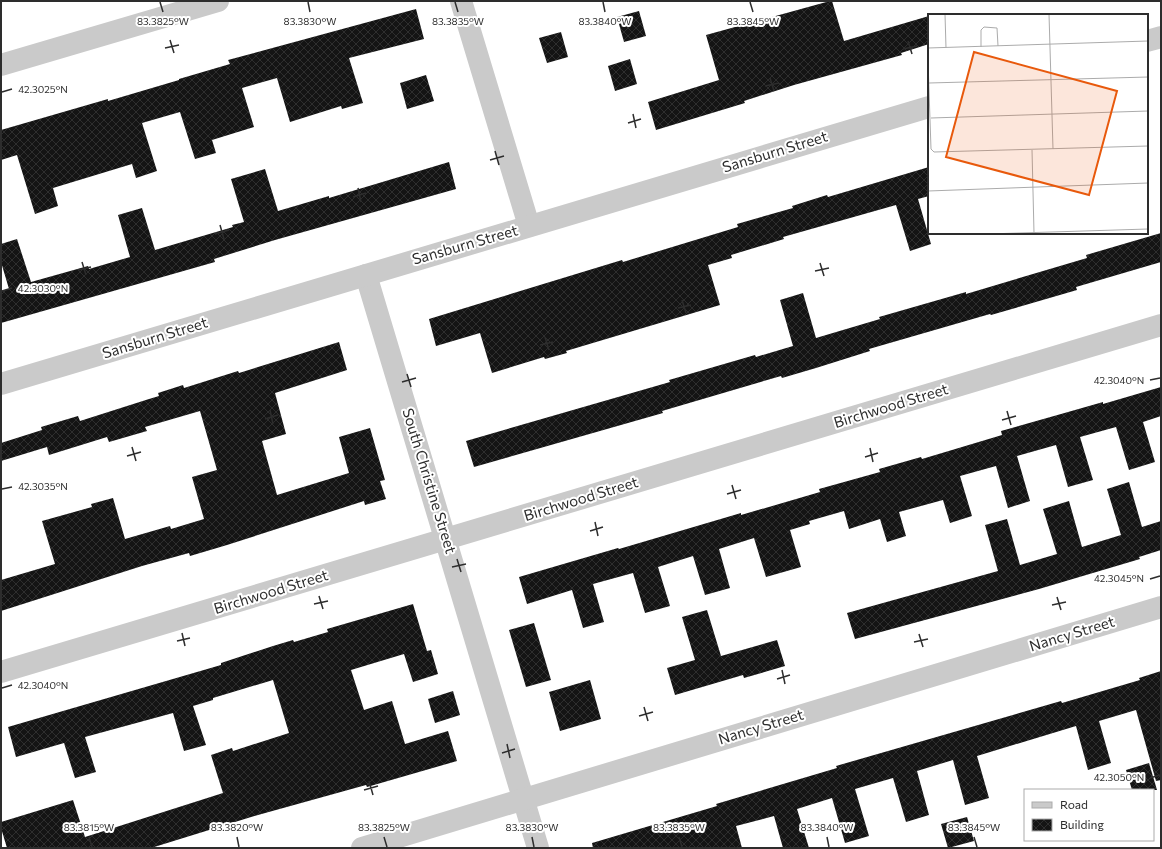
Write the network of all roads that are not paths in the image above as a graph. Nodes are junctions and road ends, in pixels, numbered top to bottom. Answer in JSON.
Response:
{"nodes":[{"id":1,"x":218,"y":1,"type":"edge"},
{"id":2,"x":461,"y":1,"type":"edge"},
{"id":3,"x":1161,"y":37,"type":"edge"},
{"id":4,"x":1148,"y":41,"type":"edge"},
{"id":5,"x":1,"y":65,"type":"edge"},
{"id":6,"x":928,"y":107,"type":"edge"},
{"id":7,"x":529,"y":226,"type":"junction"},
{"id":8,"x":366,"y":275,"type":"junction"},
{"id":9,"x":1161,"y":325,"type":"edge"},
{"id":10,"x":1,"y":384,"type":"edge"},
{"id":11,"x":447,"y":540,"type":"junction"},
{"id":12,"x":1161,"y":607,"type":"edge"},
{"id":13,"x":1,"y":672,"type":"edge"},
{"id":14,"x":524,"y":799,"type":"junction"},
{"id":15,"x":362,"y":848,"type":"edge"},
{"id":16,"x":538,"y":848,"type":"edge"}],
"edges":[{"from":1,"to":5,"type":"street"},
{"from":2,"to":7,"type":"street"},
{"from":3,"to":4,"type":"street"},
{"from":6,"to":7,"type":"street","name":"Sansburn Street"},
{"from":7,"to":8,"type":"street","name":"Sansburn Street"},
{"from":8,"to":10,"type":"street","name":"Sansburn Street"},
{"from":8,"to":11,"type":"street","name":"South Christine Street"},
{"from":9,"to":11,"type":"street","name":"Birchwood Street"},
{"from":11,"to":13,"type":"street","name":"Birchwood Street"},
{"from":11,"to":14,"type":"street","name":"South Christine Street"},
{"from":12,"to":14,"type":"street","name":"Nancy Street"},
{"from":14,"to":15,"type":"street","name":"Nancy Street"},
{"from":14,"to":16,"type":"street","name":"South Christine Street"}]}
